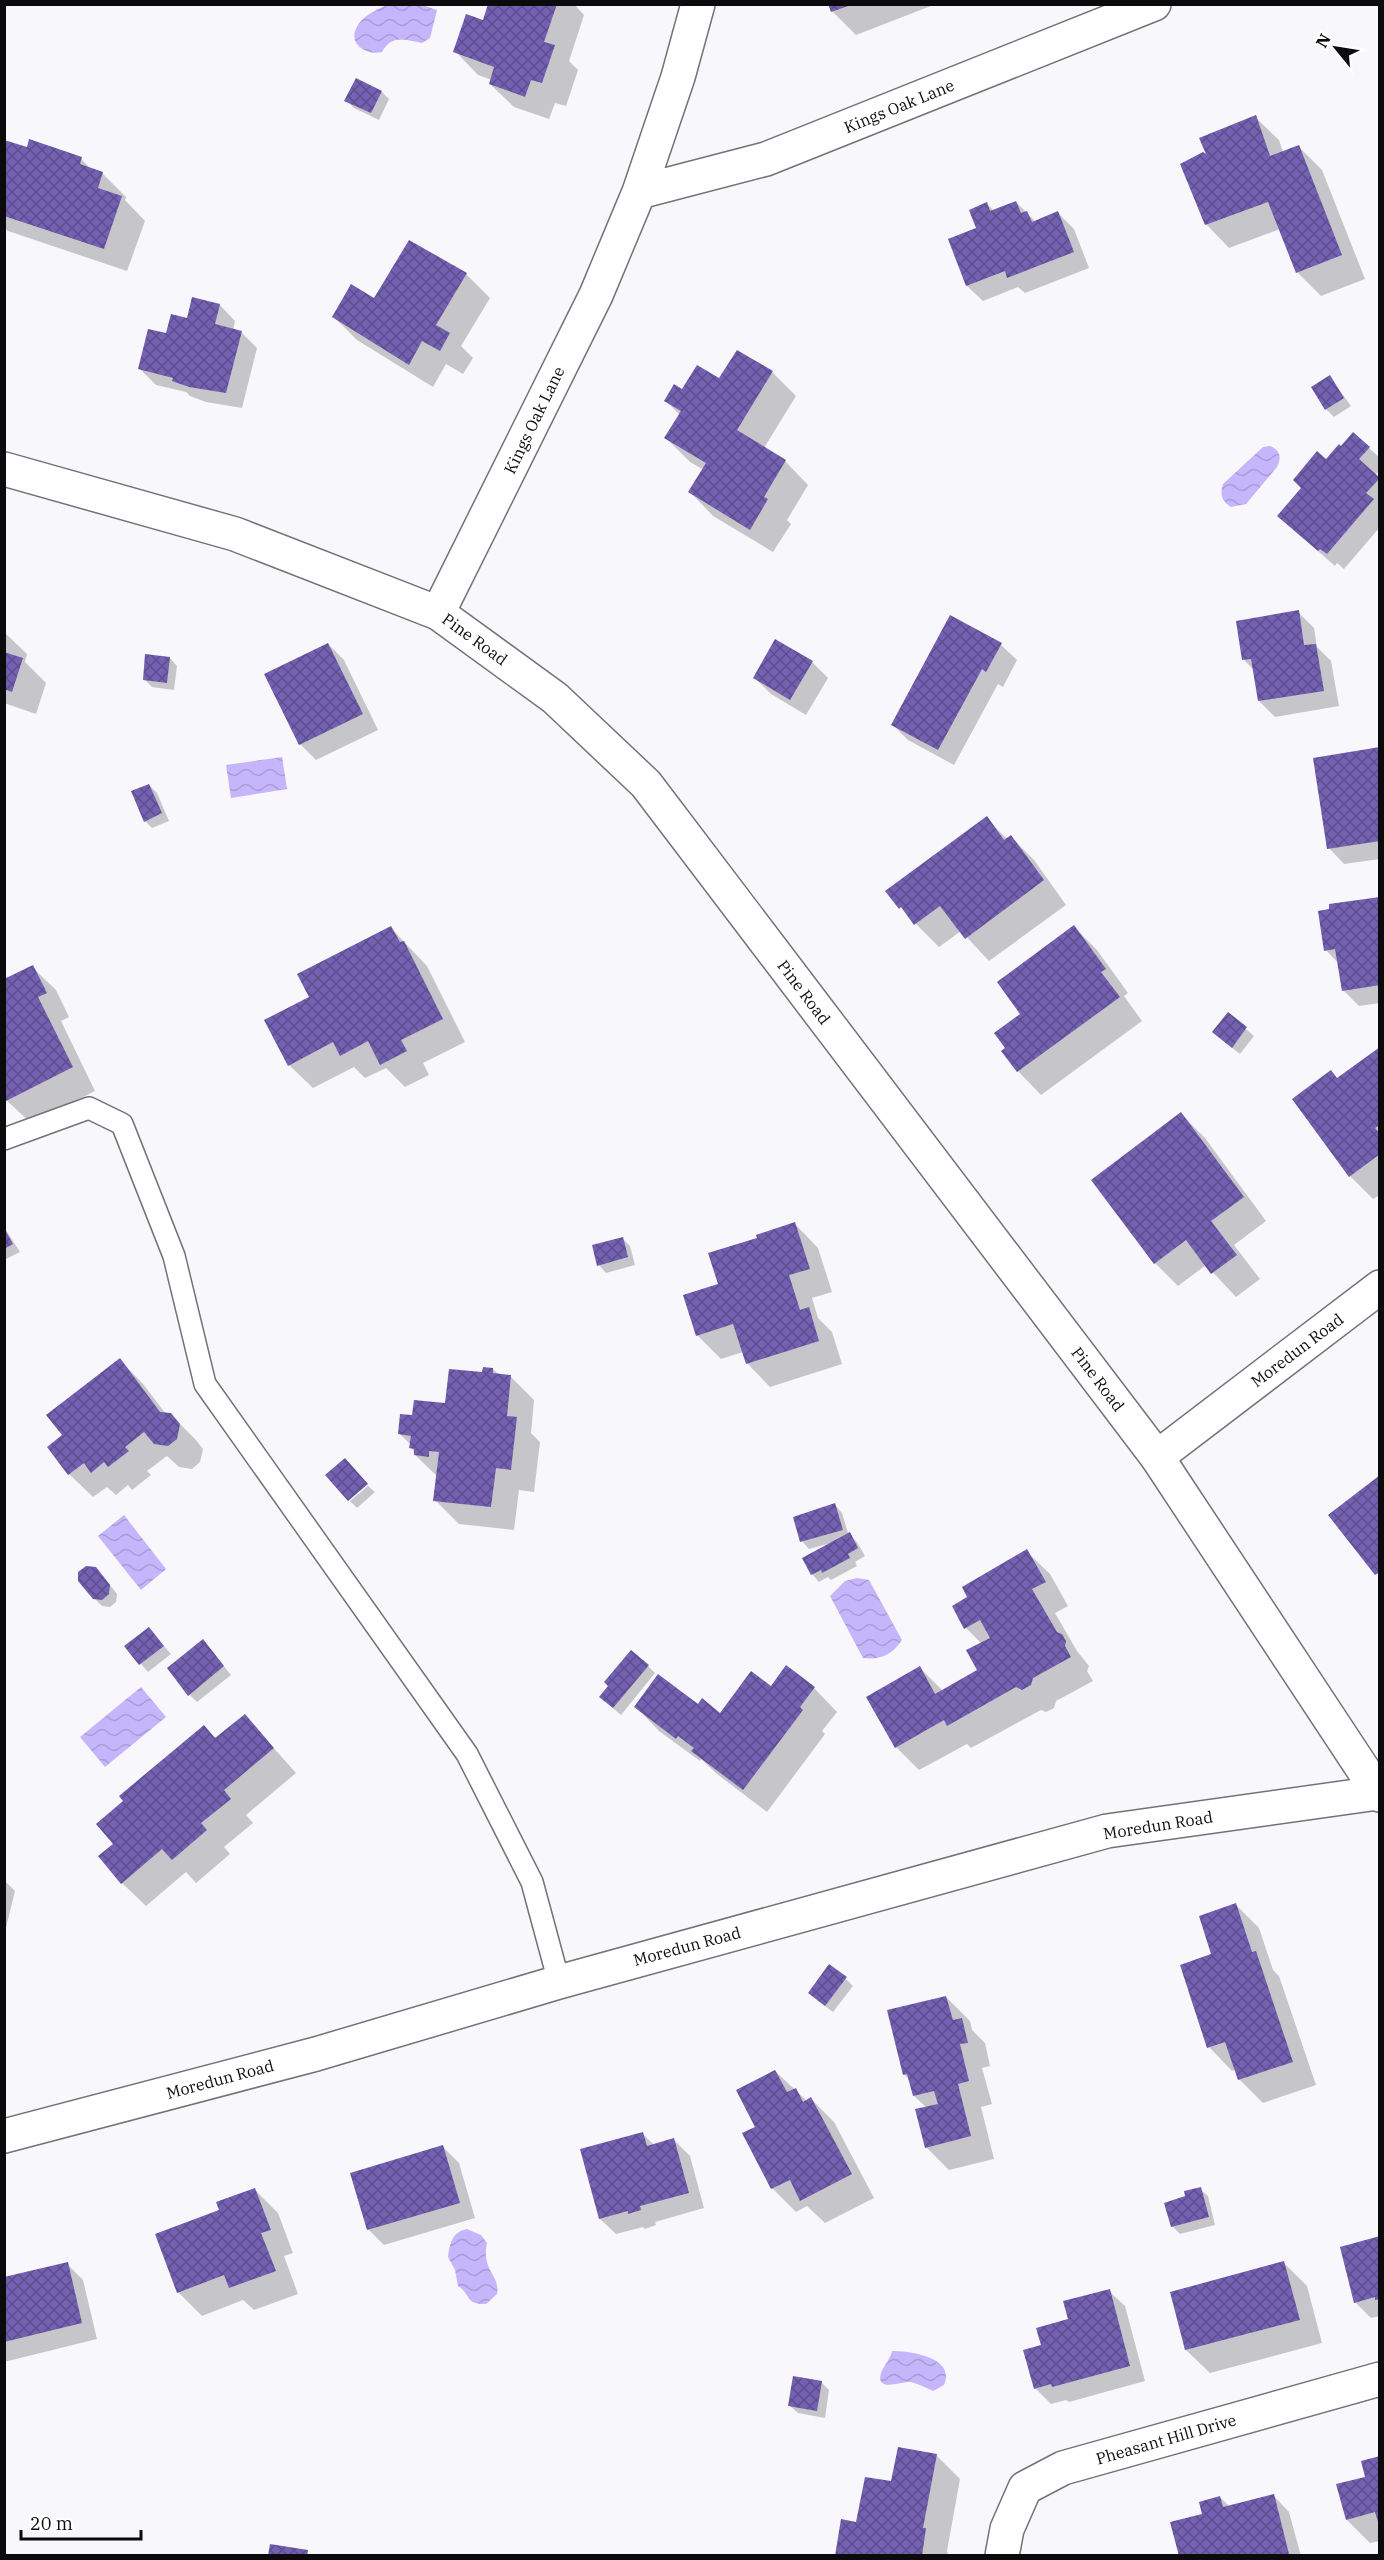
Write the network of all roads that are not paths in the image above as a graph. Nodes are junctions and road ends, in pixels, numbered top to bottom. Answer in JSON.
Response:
{"nodes":[{"id":1,"x":698,"y":4,"type":"edge"},
{"id":2,"x":1154,"y":4,"type":"edge"},
{"id":3,"x":639,"y":192,"type":"junction"},
{"id":4,"x":4,"y":469,"type":"edge"},
{"id":5,"x":438,"y":613,"type":"junction"},
{"id":6,"x":4,"y":1139,"type":"edge"},
{"id":7,"x":1380,"y":1287,"type":"edge"},
{"id":8,"x":1157,"y":1457,"type":"junction"},
{"id":9,"x":1379,"y":1794,"type":"edge"},
{"id":10,"x":559,"y":1982,"type":"junction"},
{"id":11,"x":4,"y":2136,"type":"edge"},
{"id":12,"x":1380,"y":2379,"type":"edge"},
{"id":13,"x":1002,"y":2556,"type":"edge"}],
"edges":[{"from":1,"to":3,"type":"street","name":"Kings Oak Lane"},
{"from":2,"to":3,"type":"street","name":"Kings Oak Lane"},
{"from":3,"to":5,"type":"street","name":"Kings Oak Lane"},
{"from":4,"to":5,"type":"street","name":"Pine Road"},
{"from":5,"to":8,"type":"street","name":"Pine Road"},
{"from":6,"to":10,"type":"lane"},
{"from":7,"to":8,"type":"street","name":"Moredun Road"},
{"from":8,"to":9,"type":"street","name":"Pine Road"},
{"from":9,"to":10,"type":"street","name":"Moredun Road"},
{"from":10,"to":11,"type":"street","name":"Moredun Road"},
{"from":12,"to":13,"type":"street","name":"Pheasant Hill Drive"}]}
